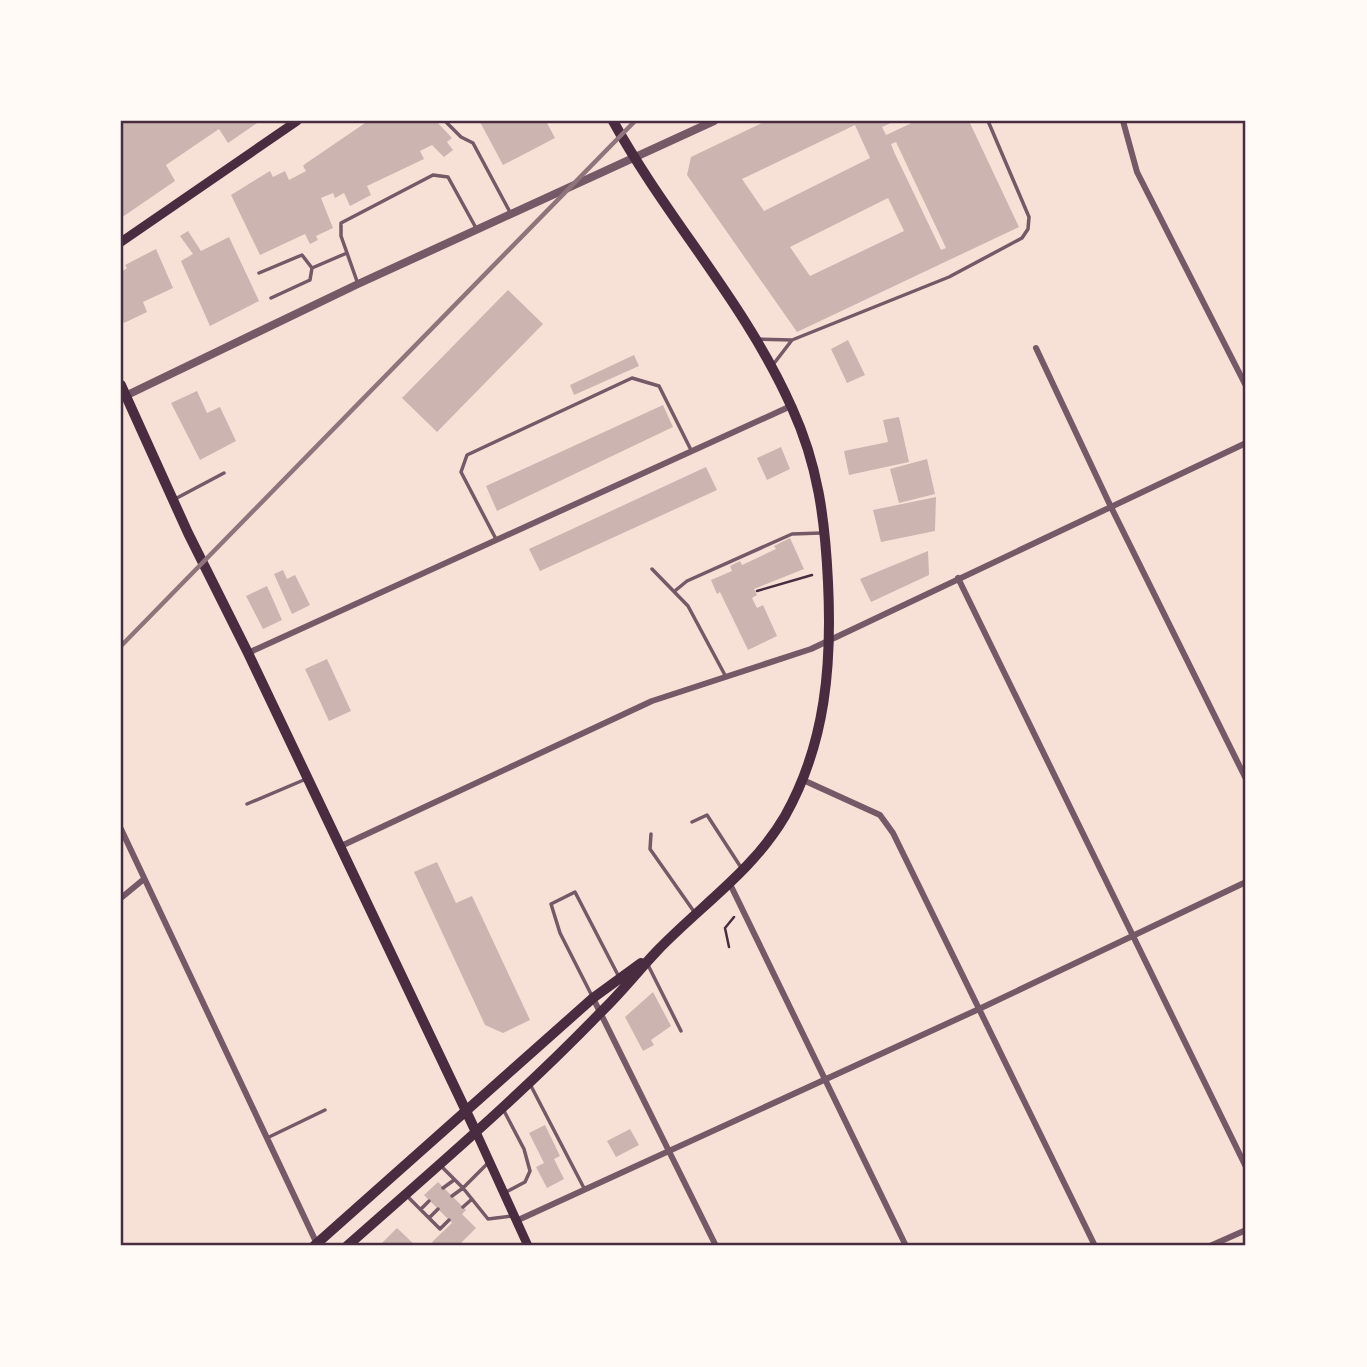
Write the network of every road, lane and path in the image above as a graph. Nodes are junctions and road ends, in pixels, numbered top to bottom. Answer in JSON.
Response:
{"nodes":[{"id":1,"x":297,"y":121,"type":"edge"},
{"id":2,"x":445,"y":121,"type":"edge"},
{"id":3,"x":613,"y":121,"type":"edge"},
{"id":4,"x":713,"y":121,"type":"edge"},
{"id":5,"x":988,"y":121,"type":"edge"},
{"id":6,"x":1123,"y":121,"type":"edge"},
{"id":7,"x":634,"y":159,"type":"junction"},
{"id":8,"x":512,"y":214,"type":"junction"},
{"id":9,"x":477,"y":230,"type":"junction"},
{"id":10,"x":121,"y":242,"type":"edge"},
{"id":11,"x":346,"y":253,"type":"junction"},
{"id":12,"x":312,"y":268,"type":"junction"},
{"id":13,"x":259,"y":273,"type":"dead end"},
{"id":14,"x":358,"y":284,"type":"junction"},
{"id":15,"x":271,"y":298,"type":"dead end"},
{"id":16,"x":755,"y":339,"type":"junction"},
{"id":17,"x":792,"y":340,"type":"junction"},
{"id":18,"x":1036,"y":348,"type":"dead end"},
{"id":19,"x":774,"y":372,"type":"junction"},
{"id":20,"x":1246,"y":386,"type":"edge"},
{"id":21,"x":122,"y":392,"type":"edge"},
{"id":22,"x":792,"y":406,"type":"junction"},
{"id":23,"x":1246,"y":443,"type":"edge"},
{"id":24,"x":691,"y":450,"type":"junction"},
{"id":25,"x":224,"y":474,"type":"dead end"},
{"id":26,"x":173,"y":500,"type":"junction"},
{"id":27,"x":1111,"y":507,"type":"junction"},
{"id":28,"x":825,"y":533,"type":"junction"},
{"id":29,"x":497,"y":540,"type":"junction"},
{"id":30,"x":652,"y":569,"type":"dead end"},
{"id":31,"x":812,"y":575,"type":"dead end"},
{"id":32,"x":958,"y":578,"type":"junction"},
{"id":33,"x":676,"y":590,"type":"junction"},
{"id":34,"x":757,"y":591,"type":"dead end"},
{"id":35,"x":831,"y":639,"type":"junction"},
{"id":36,"x":248,"y":653,"type":"junction"},
{"id":37,"x":726,"y":677,"type":"junction"},
{"id":38,"x":308,"y":778,"type":"junction"},
{"id":39,"x":1246,"y":779,"type":"edge"},
{"id":40,"x":803,"y":780,"type":"junction"},
{"id":41,"x":247,"y":804,"type":"dead end"},
{"id":42,"x":692,"y":822,"type":"dead end"},
{"id":43,"x":121,"y":829,"type":"edge"},
{"id":44,"x":651,"y":834,"type":"dead end"},
{"id":45,"x":339,"y":847,"type":"junction"},
{"id":46,"x":743,"y":870,"type":"junction"},
{"id":47,"x":144,"y":879,"type":"junction"},
{"id":48,"x":1246,"y":882,"type":"edge"},
{"id":49,"x":730,"y":884,"type":"junction"},
{"id":50,"x":121,"y":898,"type":"edge"},
{"id":51,"x":696,"y":915,"type":"junction"},
{"id":52,"x":734,"y":917,"type":"dead end"},
{"id":53,"x":1133,"y":933,"type":"junction"},
{"id":54,"x":729,"y":947,"type":"dead end"},
{"id":55,"x":660,"y":949,"type":"junction"},
{"id":56,"x":647,"y":963,"type":"junction"},
{"id":57,"x":619,"y":979,"type":"junction"},
{"id":58,"x":593,"y":998,"type":"junction"},
{"id":59,"x":979,"y":1009,"type":"junction"},
{"id":60,"x":601,"y":1013,"type":"junction"},
{"id":61,"x":681,"y":1031,"type":"dead end"},
{"id":62,"x":824,"y":1079,"type":"junction"},
{"id":63,"x":529,"y":1082,"type":"junction"},
{"id":64,"x":502,"y":1108,"type":"junction"},
{"id":65,"x":325,"y":1110,"type":"dead end"},
{"id":66,"x":465,"y":1110,"type":"junction"},
{"id":67,"x":476,"y":1132,"type":"junction"},
{"id":68,"x":267,"y":1138,"type":"junction"},
{"id":69,"x":669,"y":1152,"type":"junction"},
{"id":70,"x":489,"y":1161,"type":"junction"},
{"id":71,"x":440,"y":1164,"type":"junction"},
{"id":72,"x":1246,"y":1167,"type":"edge"},
{"id":73,"x":454,"y":1180,"type":"junction"},
{"id":74,"x":443,"y":1188,"type":"dead end"},
{"id":75,"x":463,"y":1188,"type":"junction"},
{"id":76,"x":585,"y":1190,"type":"junction"},
{"id":77,"x":503,"y":1193,"type":"junction"},
{"id":78,"x":405,"y":1194,"type":"junction"},
{"id":79,"x":452,"y":1196,"type":"dead end"},
{"id":80,"x":472,"y":1199,"type":"junction"},
{"id":81,"x":429,"y":1201,"type":"dead end"},
{"id":82,"x":463,"y":1207,"type":"dead end"},
{"id":83,"x":421,"y":1209,"type":"junction"},
{"id":84,"x":438,"y":1209,"type":"dead end"},
{"id":85,"x":429,"y":1217,"type":"junction"},
{"id":86,"x":515,"y":1218,"type":"junction"},
{"id":87,"x":449,"y":1220,"type":"dead end"},
{"id":88,"x":1246,"y":1230,"type":"edge"},
{"id":89,"x":354,"y":1244,"type":"edge"},
{"id":90,"x":316,"y":1245,"type":"edge"},
{"id":91,"x":528,"y":1246,"type":"edge"},
{"id":92,"x":716,"y":1246,"type":"edge"},
{"id":93,"x":906,"y":1246,"type":"edge"},
{"id":94,"x":1095,"y":1246,"type":"edge"},
{"id":95,"x":1210,"y":1246,"type":"edge"}],
"edges":[{"from":1,"to":10,"type":"main road"},
{"from":2,"to":8,"type":"lane"},
{"from":3,"to":7,"type":"main road"},
{"from":4,"to":7,"type":"street"},
{"from":5,"to":17,"type":"lane"},
{"from":6,"to":20,"type":"street"},
{"from":7,"to":8,"type":"street"},
{"from":7,"to":16,"type":"main road"},
{"from":8,"to":9,"type":"street"},
{"from":9,"to":11,"type":"lane"},
{"from":9,"to":14,"type":"street"},
{"from":11,"to":12,"type":"lane"},
{"from":11,"to":14,"type":"lane"},
{"from":12,"to":13,"type":"lane"},
{"from":12,"to":15,"type":"lane"},
{"from":14,"to":21,"type":"street"},
{"from":16,"to":17,"type":"lane"},
{"from":16,"to":19,"type":"main road"},
{"from":17,"to":19,"type":"lane"},
{"from":18,"to":27,"type":"street"},
{"from":19,"to":22,"type":"main road"},
{"from":21,"to":26,"type":"main road"},
{"from":22,"to":24,"type":"street"},
{"from":22,"to":28,"type":"main road"},
{"from":23,"to":27,"type":"street"},
{"from":24,"to":29,"type":"street"},
{"from":24,"to":29,"type":"lane"},
{"from":25,"to":26,"type":"lane"},
{"from":26,"to":36,"type":"main road"},
{"from":27,"to":32,"type":"street"},
{"from":27,"to":39,"type":"street"},
{"from":28,"to":33,"type":"lane"},
{"from":28,"to":35,"type":"main road"},
{"from":29,"to":36,"type":"street"},
{"from":30,"to":33,"type":"lane"},
{"from":31,"to":34,"type":"path"},
{"from":32,"to":35,"type":"street"},
{"from":32,"to":53,"type":"street"},
{"from":33,"to":37,"type":"lane"},
{"from":35,"to":37,"type":"street"},
{"from":35,"to":40,"type":"main road"},
{"from":36,"to":38,"type":"main road"},
{"from":37,"to":45,"type":"street"},
{"from":38,"to":41,"type":"lane"},
{"from":38,"to":45,"type":"main road"},
{"from":40,"to":46,"type":"main road"},
{"from":40,"to":59,"type":"street"},
{"from":42,"to":46,"type":"lane"},
{"from":43,"to":47,"type":"street"},
{"from":44,"to":51,"type":"lane"},
{"from":45,"to":66,"type":"main road"},
{"from":46,"to":49,"type":"main road"},
{"from":47,"to":50,"type":"street"},
{"from":47,"to":68,"type":"street"},
{"from":48,"to":53,"type":"street"},
{"from":49,"to":51,"type":"main road"},
{"from":49,"to":62,"type":"street"},
{"from":51,"to":55,"type":"main road"},
{"from":52,"to":54,"type":"path"},
{"from":53,"to":59,"type":"street"},
{"from":53,"to":72,"type":"street"},
{"from":55,"to":56,"type":"main road"},
{"from":55,"to":57,"type":"main road"},
{"from":56,"to":60,"type":"main road"},
{"from":56,"to":61,"type":"lane"},
{"from":57,"to":58,"type":"main road"},
{"from":57,"to":58,"type":"lane"},
{"from":58,"to":60,"type":"street"},
{"from":58,"to":66,"type":"main road"},
{"from":59,"to":62,"type":"street"},
{"from":59,"to":94,"type":"street"},
{"from":60,"to":63,"type":"main road"},
{"from":60,"to":69,"type":"street"},
{"from":62,"to":69,"type":"street"},
{"from":62,"to":93,"type":"street"},
{"from":63,"to":64,"type":"main road"},
{"from":63,"to":76,"type":"lane"},
{"from":64,"to":67,"type":"main road"},
{"from":64,"to":77,"type":"lane"},
{"from":65,"to":68,"type":"lane"},
{"from":66,"to":67,"type":"main road"},
{"from":66,"to":90,"type":"main road"},
{"from":67,"to":70,"type":"main road"},
{"from":67,"to":71,"type":"main road"},
{"from":68,"to":90,"type":"street"},
{"from":69,"to":76,"type":"street"},
{"from":69,"to":92,"type":"street"},
{"from":70,"to":75,"type":"lane"},
{"from":70,"to":77,"type":"main road"},
{"from":71,"to":73,"type":"lane"},
{"from":71,"to":78,"type":"main road"},
{"from":73,"to":74,"type":"lane"},
{"from":73,"to":75,"type":"lane"},
{"from":75,"to":79,"type":"lane"},
{"from":75,"to":80,"type":"lane"},
{"from":76,"to":86,"type":"street"},
{"from":77,"to":86,"type":"main road"},
{"from":78,"to":83,"type":"lane"},
{"from":78,"to":89,"type":"main road"},
{"from":80,"to":82,"type":"lane"},
{"from":80,"to":86,"type":"lane"},
{"from":81,"to":83,"type":"lane"},
{"from":83,"to":85,"type":"lane"},
{"from":84,"to":85,"type":"lane"},
{"from":85,"to":87,"type":"lane"},
{"from":86,"to":91,"type":"main road"},
{"from":88,"to":95,"type":"street"}]}
